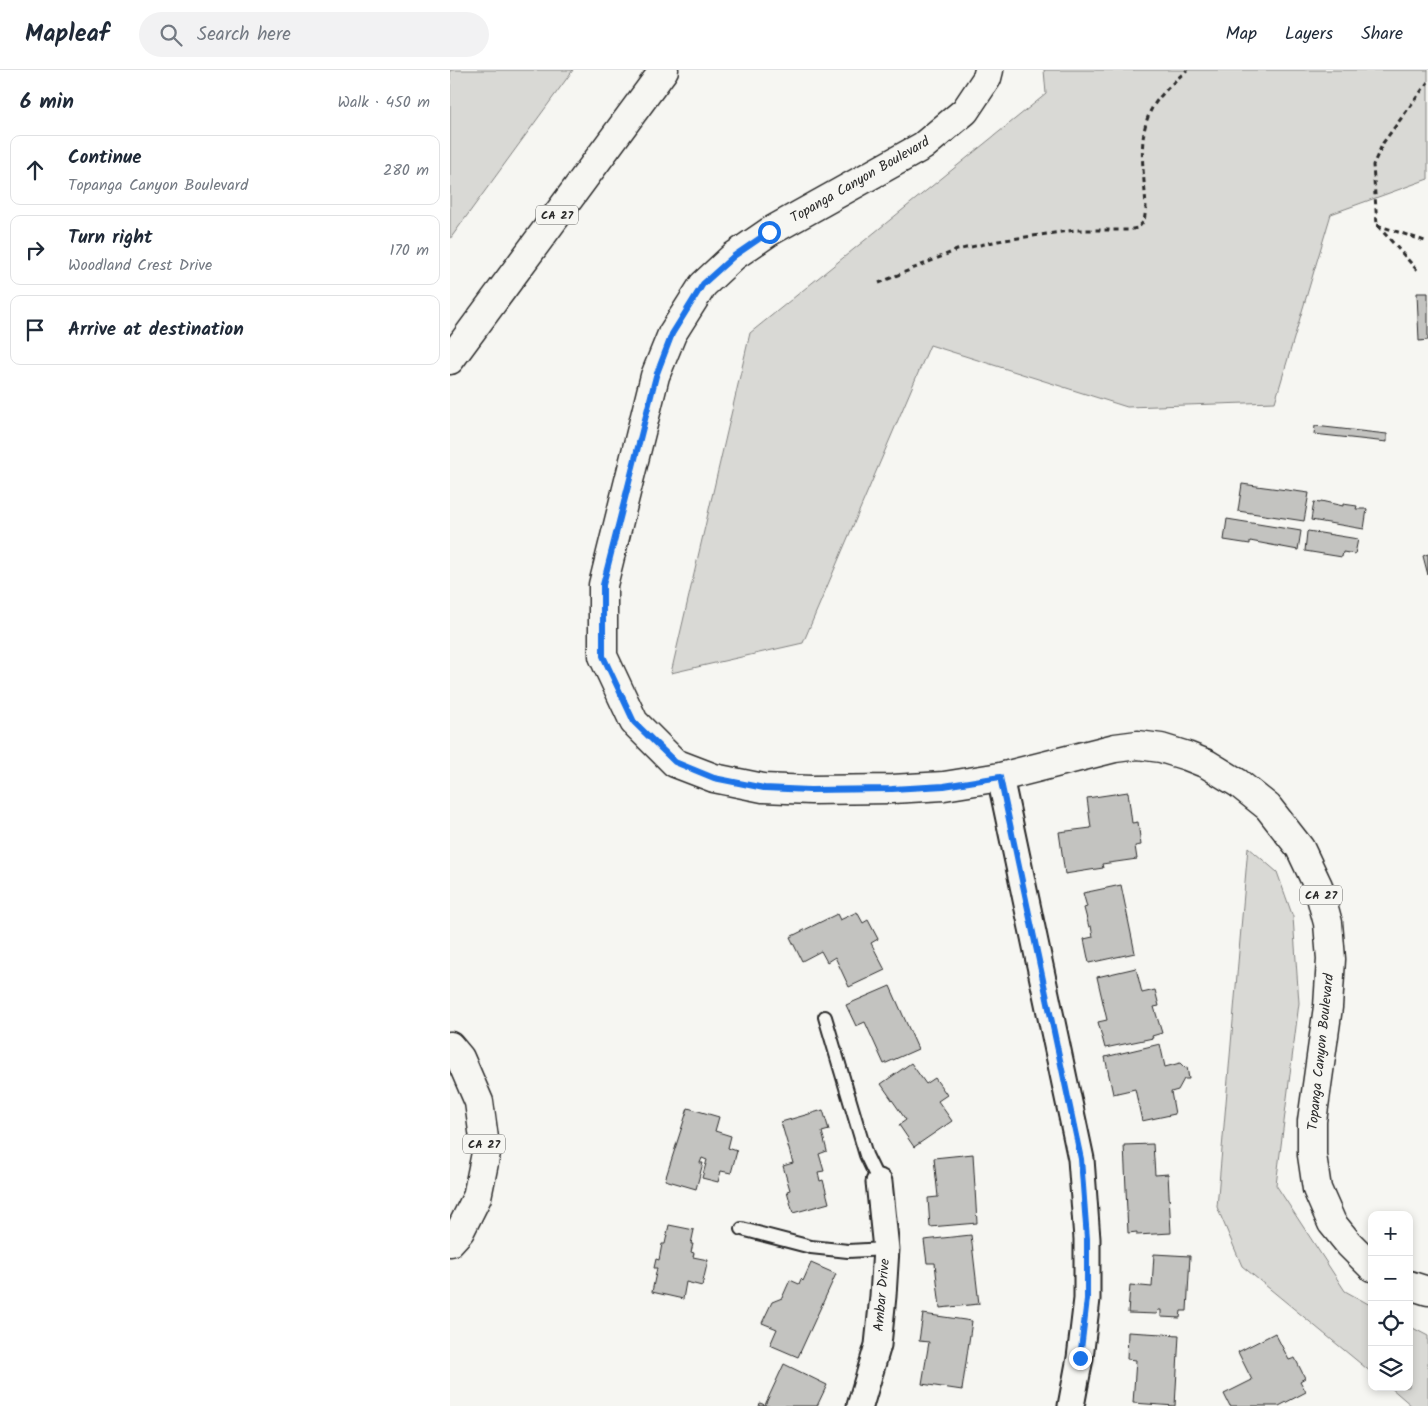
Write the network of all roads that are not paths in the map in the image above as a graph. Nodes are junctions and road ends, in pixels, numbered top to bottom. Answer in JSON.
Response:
{"nodes":[{"id":1,"x":664,"y":70,"type":"edge"},
{"id":2,"x":989,"y":70,"type":"edge"},
{"id":3,"x":450,"y":360,"type":"edge"},
{"id":4,"x":1000,"y":777,"type":"junction"},
{"id":5,"x":825,"y":1017,"type":"dead end"},
{"id":6,"x":450,"y":1046,"type":"edge"},
{"id":7,"x":879,"y":1182,"type":"joint"},
{"id":8,"x":742,"y":1229,"type":"dead end"},
{"id":9,"x":450,"y":1242,"type":"edge"},
{"id":10,"x":886,"y":1249,"type":"junction"},
{"id":11,"x":1368,"y":1262,"type":"edge"},
{"id":12,"x":1413,"y":1286,"type":"edge"},
{"id":13,"x":1428,"y":1291,"type":"edge"},
{"id":14,"x":860,"y":1406,"type":"edge"},
{"id":15,"x":1071,"y":1406,"type":"edge"}],
"edges":[{"from":1,"to":3,"type":"main road","number":"CA 27"},
{"from":2,"to":4,"type":"main road","name":"Topanga Canyon Boulevard","number":"CA 27"},
{"from":4,"to":11,"type":"main road","name":"Topanga Canyon Boulevard","number":"CA 27"},
{"from":4,"to":15,"type":"street"},
{"from":5,"to":7,"type":"lane"},
{"from":6,"to":9,"type":"main road","number":"CA 27"},
{"from":7,"to":10,"type":"street","name":"Ambar Drive"},
{"from":8,"to":10,"type":"lane"},
{"from":10,"to":14,"type":"street","name":"Ambar Drive"},
{"from":12,"to":13,"type":"main road"}]}
